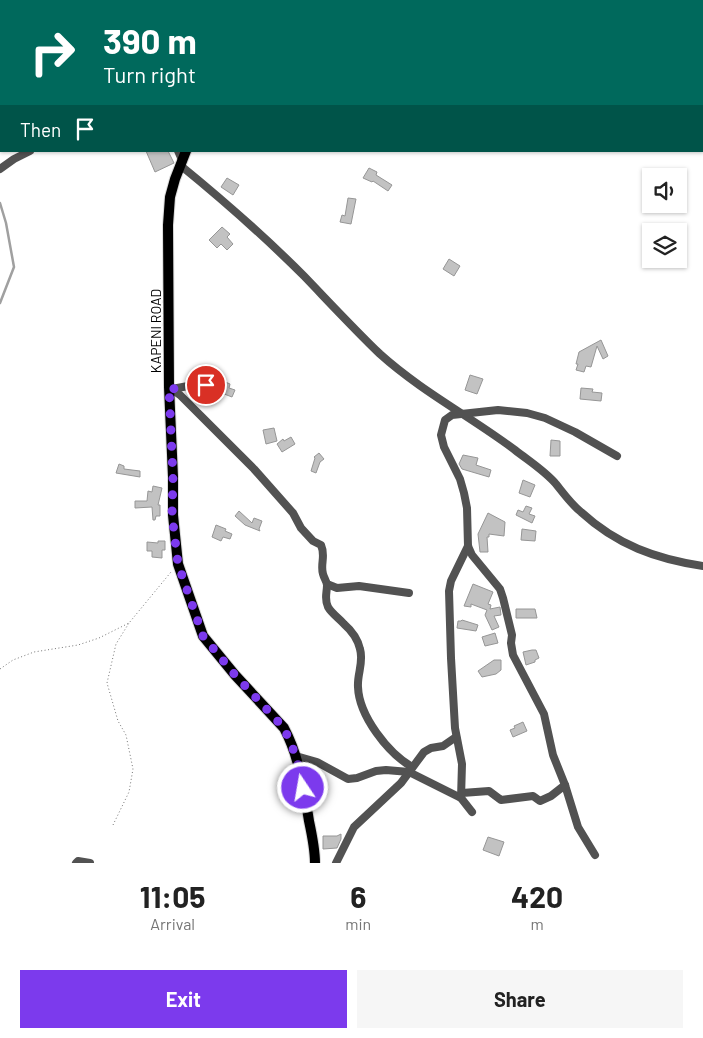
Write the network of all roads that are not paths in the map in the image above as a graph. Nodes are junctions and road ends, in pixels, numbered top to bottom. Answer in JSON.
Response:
{"nodes":[{"id":1,"x":28,"y":152,"type":"edge"},
{"id":2,"x":181,"y":157,"type":"edge"},
{"id":3,"x":0,"y":169,"type":"edge"},
{"id":4,"x":206,"y":385,"type":"dead end"},
{"id":5,"x":170,"y":388,"type":"junction"},
{"id":6,"x":464,"y":414,"type":"junction"},
{"id":7,"x":617,"y":456,"type":"dead end"},
{"id":8,"x":468,"y":546,"type":"junction"},
{"id":9,"x":703,"y":566,"type":"edge"},
{"id":10,"x":327,"y":584,"type":"junction"},
{"id":11,"x":409,"y":593,"type":"dead end"},
{"id":12,"x":456,"y":737,"type":"junction"},
{"id":13,"x":296,"y":756,"type":"junction"},
{"id":14,"x":411,"y":770,"type":"junction"},
{"id":15,"x":565,"y":785,"type":"junction"},
{"id":16,"x":462,"y":796,"type":"junction"},
{"id":17,"x":472,"y":812,"type":"dead end"},
{"id":18,"x":595,"y":856,"type":"dead end"},
{"id":19,"x":76,"y":863,"type":"edge"},
{"id":20,"x":90,"y":863,"type":"edge"},
{"id":21,"x":315,"y":863,"type":"edge"},
{"id":22,"x":336,"y":863,"type":"edge"}],
"edges":[{"from":1,"to":3,"type":"street"},
{"from":2,"to":5,"type":"main road","name":"KAPENI ROAD"},
{"from":2,"to":6,"type":"street"},
{"from":4,"to":5,"type":"street"},
{"from":5,"to":10,"type":"street"},
{"from":5,"to":13,"type":"main road","name":"KAPENI ROAD"},
{"from":6,"to":7,"type":"street"},
{"from":6,"to":8,"type":"street"},
{"from":6,"to":9,"type":"street"},
{"from":8,"to":12,"type":"street"},
{"from":8,"to":15,"type":"street"},
{"from":10,"to":11,"type":"street"},
{"from":10,"to":14,"type":"street"},
{"from":12,"to":14,"type":"street"},
{"from":12,"to":16,"type":"street"},
{"from":13,"to":14,"type":"street"},
{"from":13,"to":21,"type":"main road","name":"KAPENI ROAD"},
{"from":14,"to":16,"type":"street"},
{"from":14,"to":22,"type":"street"},
{"from":15,"to":16,"type":"street"},
{"from":15,"to":18,"type":"street"},
{"from":16,"to":17,"type":"street"},
{"from":19,"to":20,"type":"street"}]}
